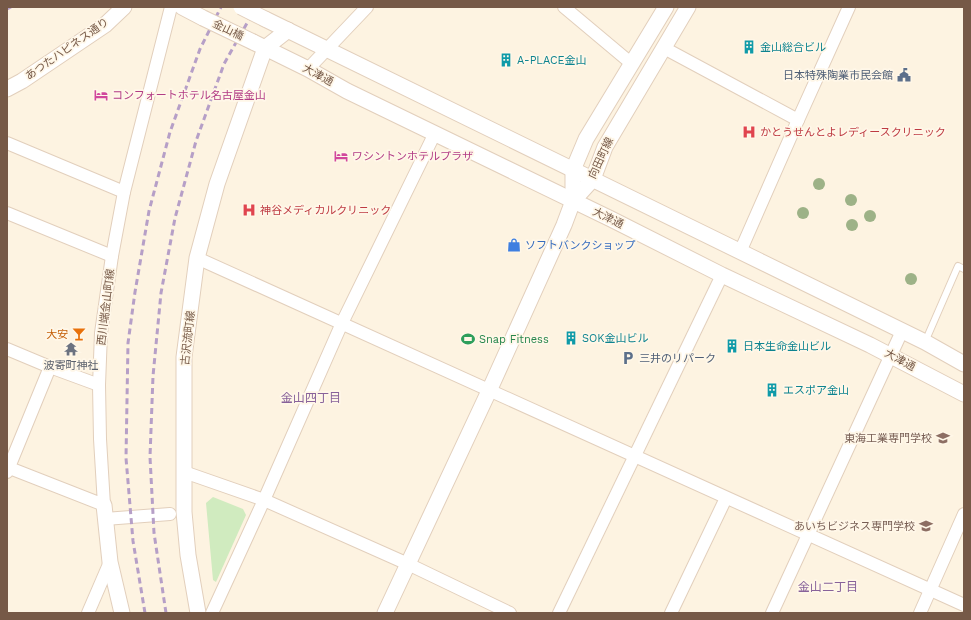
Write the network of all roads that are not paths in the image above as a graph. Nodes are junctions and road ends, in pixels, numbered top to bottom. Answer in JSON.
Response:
{"nodes":[{"id":1,"x":124,"y":7,"type":"edge"},
{"id":2,"x":171,"y":7,"type":"edge"},
{"id":3,"x":182,"y":7,"type":"edge"},
{"id":4,"x":241,"y":7,"type":"edge"},
{"id":5,"x":367,"y":7,"type":"edge"},
{"id":6,"x":564,"y":7,"type":"edge"},
{"id":7,"x":666,"y":7,"type":"edge"},
{"id":8,"x":688,"y":7,"type":"edge"},
{"id":9,"x":848,"y":7,"type":"edge"},
{"id":10,"x":288,"y":30,"type":"junction"},
{"id":11,"x":259,"y":45,"type":"junction"},
{"id":12,"x":664,"y":48,"type":"junction"},
{"id":13,"x":326,"y":49,"type":"junction"},
{"id":14,"x":632,"y":64,"type":"junction"},
{"id":15,"x":308,"y":69,"type":"junction"},
{"id":16,"x":7,"y":89,"type":"edge"},
{"id":17,"x":798,"y":120,"type":"junction"},
{"id":18,"x":435,"y":133,"type":"junction"},
{"id":19,"x":7,"y":144,"type":"edge"},
{"id":20,"x":573,"y":170,"type":"junction"},
{"id":21,"x":593,"y":179,"type":"junction"},
{"id":22,"x":124,"y":192,"type":"junction"},
{"id":23,"x":574,"y":202,"type":"junction"},
{"id":24,"x":7,"y":213,"type":"edge"},
{"id":25,"x":740,"y":252,"type":"junction"},
{"id":26,"x":112,"y":256,"type":"junction"},
{"id":27,"x":197,"y":258,"type":"junction"},
{"id":28,"x":964,"y":269,"type":"edge"},
{"id":29,"x":722,"y":275,"type":"junction"},
{"id":30,"x":342,"y":323,"type":"junction"},
{"id":31,"x":902,"y":331,"type":"junction"},
{"id":32,"x":925,"y":342,"type":"junction"},
{"id":33,"x":7,"y":349,"type":"edge"},
{"id":34,"x":890,"y":355,"type":"junction"},
{"id":35,"x":964,"y":364,"type":"edge"},
{"id":36,"x":50,"y":367,"type":"junction"},
{"id":37,"x":99,"y":385,"type":"junction"},
{"id":38,"x":489,"y":391,"type":"junction"},
{"id":39,"x":964,"y":394,"type":"edge"},
{"id":40,"x":634,"y":457,"type":"junction"},
{"id":41,"x":8,"y":469,"type":"edge"},
{"id":42,"x":184,"y":472,"type":"junction"},
{"id":43,"x":726,"y":498,"type":"junction"},
{"id":44,"x":264,"y":500,"type":"junction"},
{"id":45,"x":105,"y":512,"type":"junction"},
{"id":46,"x":166,"y":514,"type":"dead end"},
{"id":47,"x":964,"y":514,"type":"edge"},
{"id":48,"x":808,"y":535,"type":"junction"},
{"id":49,"x":110,"y":562,"type":"junction"},
{"id":50,"x":408,"y":564,"type":"junction"},
{"id":51,"x":930,"y":590,"type":"junction"},
{"id":52,"x":964,"y":605,"type":"edge"},
{"id":53,"x":88,"y":613,"type":"edge"},
{"id":54,"x":122,"y":613,"type":"edge"},
{"id":55,"x":198,"y":613,"type":"edge"},
{"id":56,"x":212,"y":613,"type":"edge"},
{"id":57,"x":385,"y":613,"type":"edge"},
{"id":58,"x":510,"y":613,"type":"edge"},
{"id":59,"x":559,"y":613,"type":"edge"},
{"id":60,"x":670,"y":613,"type":"edge"},
{"id":61,"x":772,"y":613,"type":"edge"},
{"id":62,"x":920,"y":613,"type":"edge"}],
"edges":[{"from":1,"to":16,"type":"street","name":"あつたハピネス通り"},
{"from":2,"to":22,"type":"street","name":"西川端金山町線"},
{"from":3,"to":11,"type":"street","name":"金山橋","bridge":true},
{"from":4,"to":10,"type":"street","bridge":true},
{"from":5,"to":13,"type":"street"},
{"from":6,"to":14,"type":"street"},
{"from":7,"to":14,"type":"street","name":"向田町線"},
{"from":8,"to":12,"type":"street","name":"向田町線"},
{"from":9,"to":17,"type":"street"},
{"from":10,"to":11,"type":"street"},
{"from":10,"to":13,"type":"street"},
{"from":11,"to":15,"type":"street","name":"大津通"},
{"from":11,"to":27,"type":"street","name":"古沢流町線"},
{"from":12,"to":17,"type":"street"},
{"from":12,"to":21,"type":"street","name":"向田町線"},
{"from":13,"to":15,"type":"street"},
{"from":13,"to":20,"type":"street"},
{"from":14,"to":20,"type":"street","name":"向田町線"},
{"from":15,"to":18,"type":"street","name":"大津通"},
{"from":17,"to":25,"type":"street"},
{"from":18,"to":23,"type":"street","name":"大津通"},
{"from":18,"to":30,"type":"street"},
{"from":19,"to":22,"type":"street"},
{"from":20,"to":21,"type":"street"},
{"from":20,"to":23,"type":"street","name":"向田町線"},
{"from":21,"to":23,"type":"street","name":"向田町線"},
{"from":21,"to":25,"type":"street"},
{"from":22,"to":26,"type":"street","name":"西川端金山町線"},
{"from":23,"to":29,"type":"street","name":"大津通"},
{"from":23,"to":38,"type":"street"},
{"from":24,"to":26,"type":"street"},
{"from":25,"to":31,"type":"street"},
{"from":26,"to":37,"type":"street","name":"西川端金山町線"},
{"from":27,"to":30,"type":"street"},
{"from":27,"to":42,"type":"street","name":"古沢流町線"},
{"from":28,"to":32,"type":"lane"},
{"from":29,"to":34,"type":"street","name":"大津通"},
{"from":29,"to":40,"type":"street"},
{"from":30,"to":38,"type":"street"},
{"from":30,"to":44,"type":"street"},
{"from":31,"to":32,"type":"street"},
{"from":31,"to":34,"type":"street"},
{"from":32,"to":35,"type":"street"},
{"from":33,"to":36,"type":"street"},
{"from":34,"to":39,"type":"street","name":"大津通"},
{"from":34,"to":48,"type":"street"},
{"from":36,"to":37,"type":"street"},
{"from":36,"to":41,"type":"street"},
{"from":37,"to":45,"type":"street","name":"西川端金山町線"},
{"from":38,"to":40,"type":"street"},
{"from":38,"to":50,"type":"street"},
{"from":40,"to":43,"type":"street"},
{"from":40,"to":59,"type":"street"},
{"from":41,"to":45,"type":"street"},
{"from":42,"to":44,"type":"street"},
{"from":42,"to":55,"type":"street","name":"古沢流町線"},
{"from":43,"to":48,"type":"street"},
{"from":43,"to":60,"type":"street"},
{"from":44,"to":50,"type":"street"},
{"from":44,"to":56,"type":"street"},
{"from":45,"to":46,"type":"street"},
{"from":45,"to":49,"type":"street","name":"西川端金山町線"},
{"from":47,"to":51,"type":"street"},
{"from":48,"to":51,"type":"street"},
{"from":48,"to":61,"type":"street"},
{"from":49,"to":53,"type":"street"},
{"from":49,"to":54,"type":"street","name":"西川端金山町線"},
{"from":50,"to":57,"type":"street"},
{"from":50,"to":58,"type":"street"},
{"from":51,"to":52,"type":"street"},
{"from":51,"to":62,"type":"street"}]}
